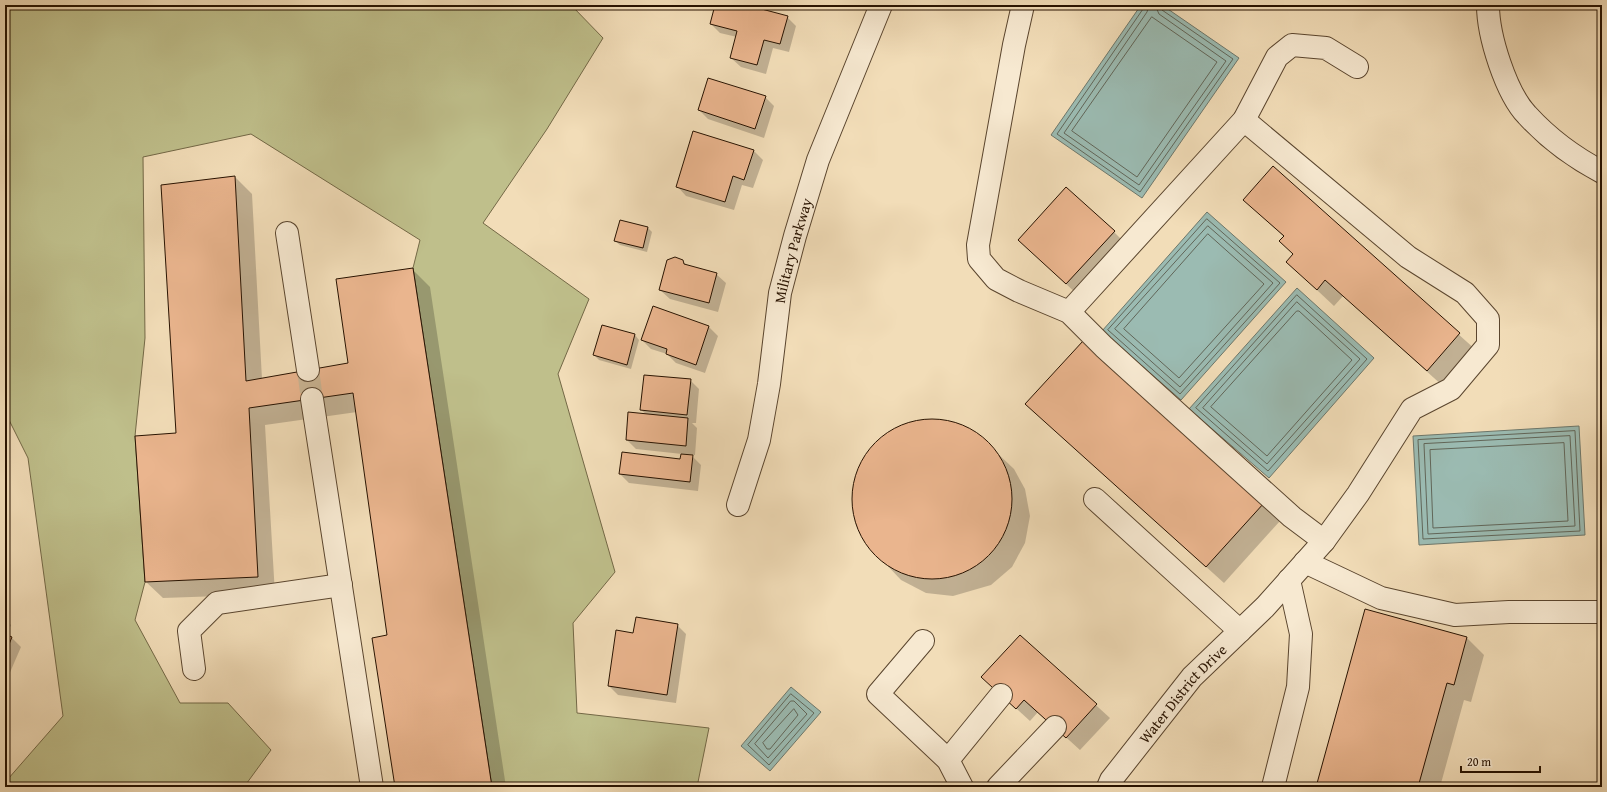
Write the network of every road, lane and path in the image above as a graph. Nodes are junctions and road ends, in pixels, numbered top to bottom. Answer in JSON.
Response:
{"nodes":[{"id":1,"x":881,"y":5,"type":"edge"},
{"id":2,"x":1023,"y":5,"type":"edge"},
{"id":3,"x":1488,"y":5,"type":"edge"},
{"id":4,"x":1357,"y":68,"type":"dead end"},
{"id":5,"x":1244,"y":120,"type":"junction"},
{"id":6,"x":1602,"y":172,"type":"edge"},
{"id":7,"x":286,"y":233,"type":"dead end"},
{"id":8,"x":1069,"y":312,"type":"junction"},
{"id":9,"x":308,"y":370,"type":"tunnel mouth"},
{"id":10,"x":312,"y":399,"type":"tunnel mouth"},
{"id":11,"x":1095,"y":499,"type":"dead end"},
{"id":12,"x":738,"y":505,"type":"dead end"},
{"id":13,"x":1324,"y":541,"type":"junction"},
{"id":14,"x":1305,"y":562,"type":"junction"},
{"id":15,"x":1289,"y":580,"type":"junction"},
{"id":16,"x":341,"y":585,"type":"junction"},
{"id":17,"x":1602,"y":612,"type":"edge"},
{"id":18,"x":1240,"y":631,"type":"junction"},
{"id":19,"x":923,"y":642,"type":"dead end"},
{"id":20,"x":194,"y":669,"type":"dead end"},
{"id":21,"x":1001,"y":695,"type":"dead end"},
{"id":22,"x":1055,"y":727,"type":"dead end"},
{"id":23,"x":948,"y":760,"type":"junction"},
{"id":24,"x":372,"y":787,"type":"edge"},
{"id":25,"x":962,"y":787,"type":"edge"},
{"id":26,"x":998,"y":787,"type":"edge"},
{"id":27,"x":1108,"y":787,"type":"edge"},
{"id":28,"x":1273,"y":787,"type":"edge"}],
"edges":[{"from":1,"to":12,"type":"street","name":"Military Parkway"},
{"from":2,"to":8,"type":"street"},
{"from":3,"to":6,"type":"street"},
{"from":4,"to":5,"type":"street"},
{"from":5,"to":8,"type":"street"},
{"from":5,"to":13,"type":"street","name":"Water District Drive"},
{"from":7,"to":9,"type":"street"},
{"from":8,"to":13,"type":"street"},
{"from":10,"to":16,"type":"street"},
{"from":11,"to":18,"type":"street"},
{"from":13,"to":14,"type":"street","name":"Water District Drive"},
{"from":14,"to":15,"type":"street","name":"Water District Drive"},
{"from":14,"to":17,"type":"street"},
{"from":15,"to":18,"type":"street","name":"Water District Drive"},
{"from":15,"to":28,"type":"street"},
{"from":16,"to":20,"type":"street"},
{"from":16,"to":24,"type":"street"},
{"from":18,"to":27,"type":"street","name":"Water District Drive"},
{"from":19,"to":23,"type":"street"},
{"from":21,"to":23,"type":"street"},
{"from":22,"to":26,"type":"street"},
{"from":23,"to":25,"type":"street"}]}
